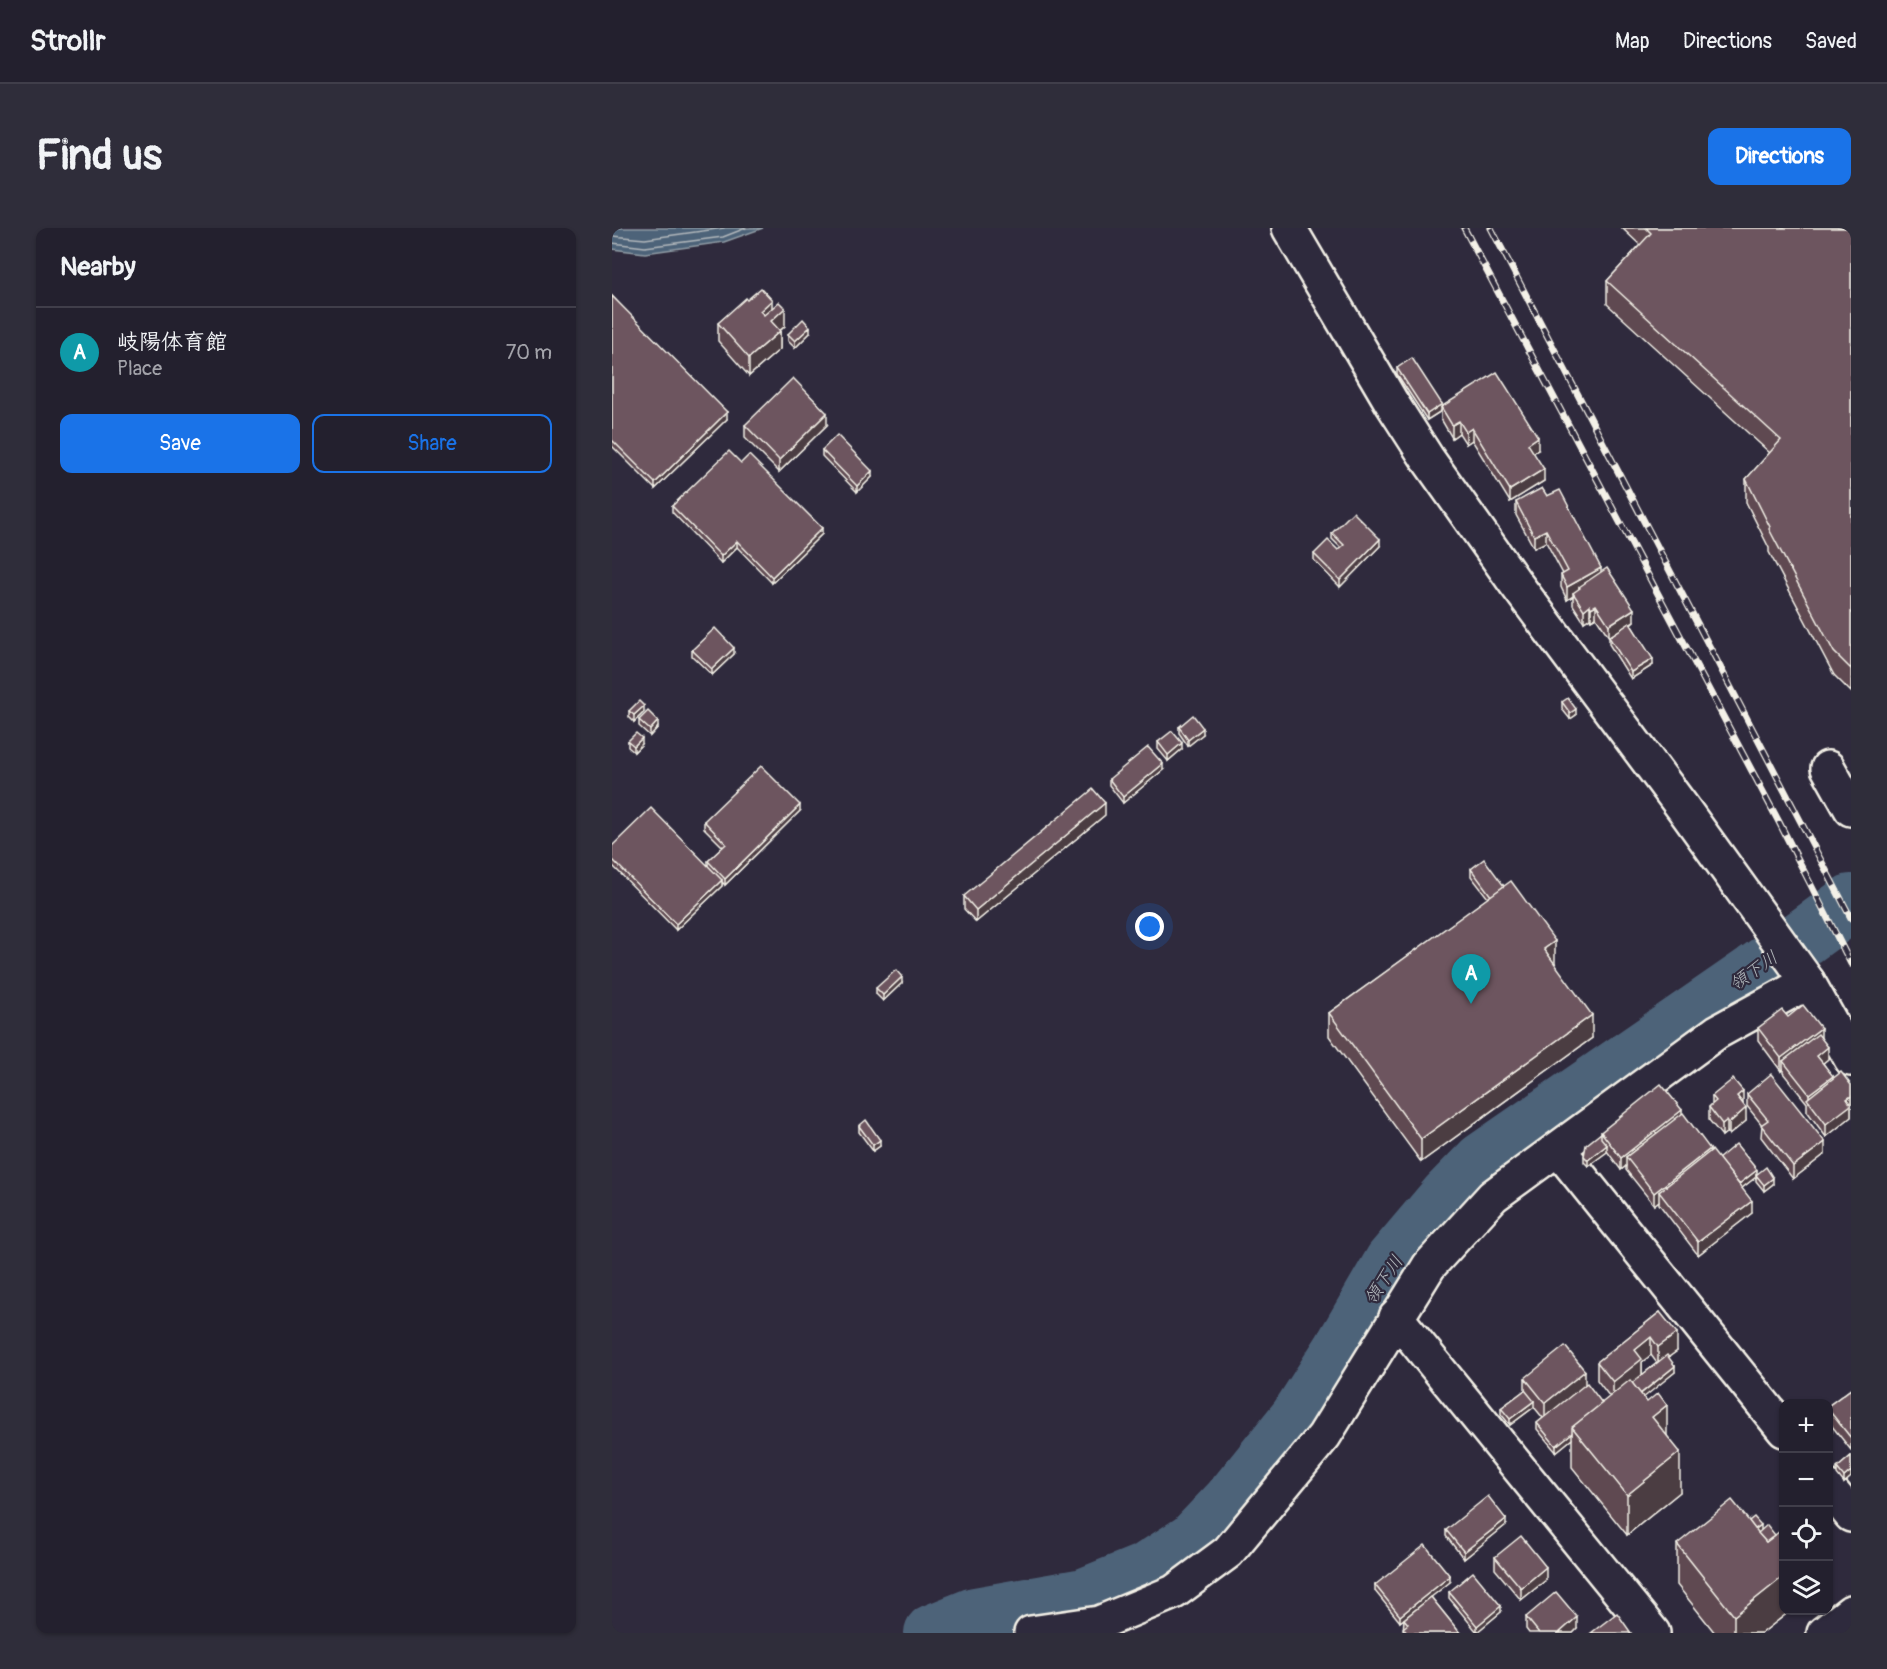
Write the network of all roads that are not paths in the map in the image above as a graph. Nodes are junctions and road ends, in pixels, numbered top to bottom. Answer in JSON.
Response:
{"nodes":[{"id":1,"x":1289,"y":228,"type":"edge"},
{"id":2,"x":1828,"y":768,"type":"dead end"},
{"id":3,"x":1851,"y":809,"type":"edge"},
{"id":4,"x":1803,"y":976,"type":"junction"},
{"id":5,"x":1851,"y":1059,"type":"edge"},
{"id":6,"x":1558,"y":1149,"type":"junction"},
{"id":7,"x":1396,"y":1317,"type":"junction"},
{"id":8,"x":1779,"y":1424,"type":"edge"},
{"id":9,"x":1833,"y":1492,"type":"edge"},
{"id":10,"x":1851,"y":1515,"type":"edge"},
{"id":11,"x":1851,"y":1612,"type":"edge"},
{"id":12,"x":1103,"y":1628,"type":"edge"},
{"id":13,"x":1031,"y":1633,"type":"edge"},
{"id":14,"x":1653,"y":1633,"type":"edge"},
{"id":15,"x":1824,"y":1633,"type":"edge"}],
"edges":[{"from":1,"to":4,"type":"street"},
{"from":2,"to":3,"type":"street"},
{"from":4,"to":5,"type":"street"},
{"from":4,"to":6,"type":"street"},
{"from":6,"to":7,"type":"street"},
{"from":6,"to":8,"type":"street"},
{"from":7,"to":12,"type":"street"},
{"from":7,"to":14,"type":"street"},
{"from":9,"to":10,"type":"street"},
{"from":11,"to":15,"type":"street"},
{"from":12,"to":13,"type":"street"}]}
